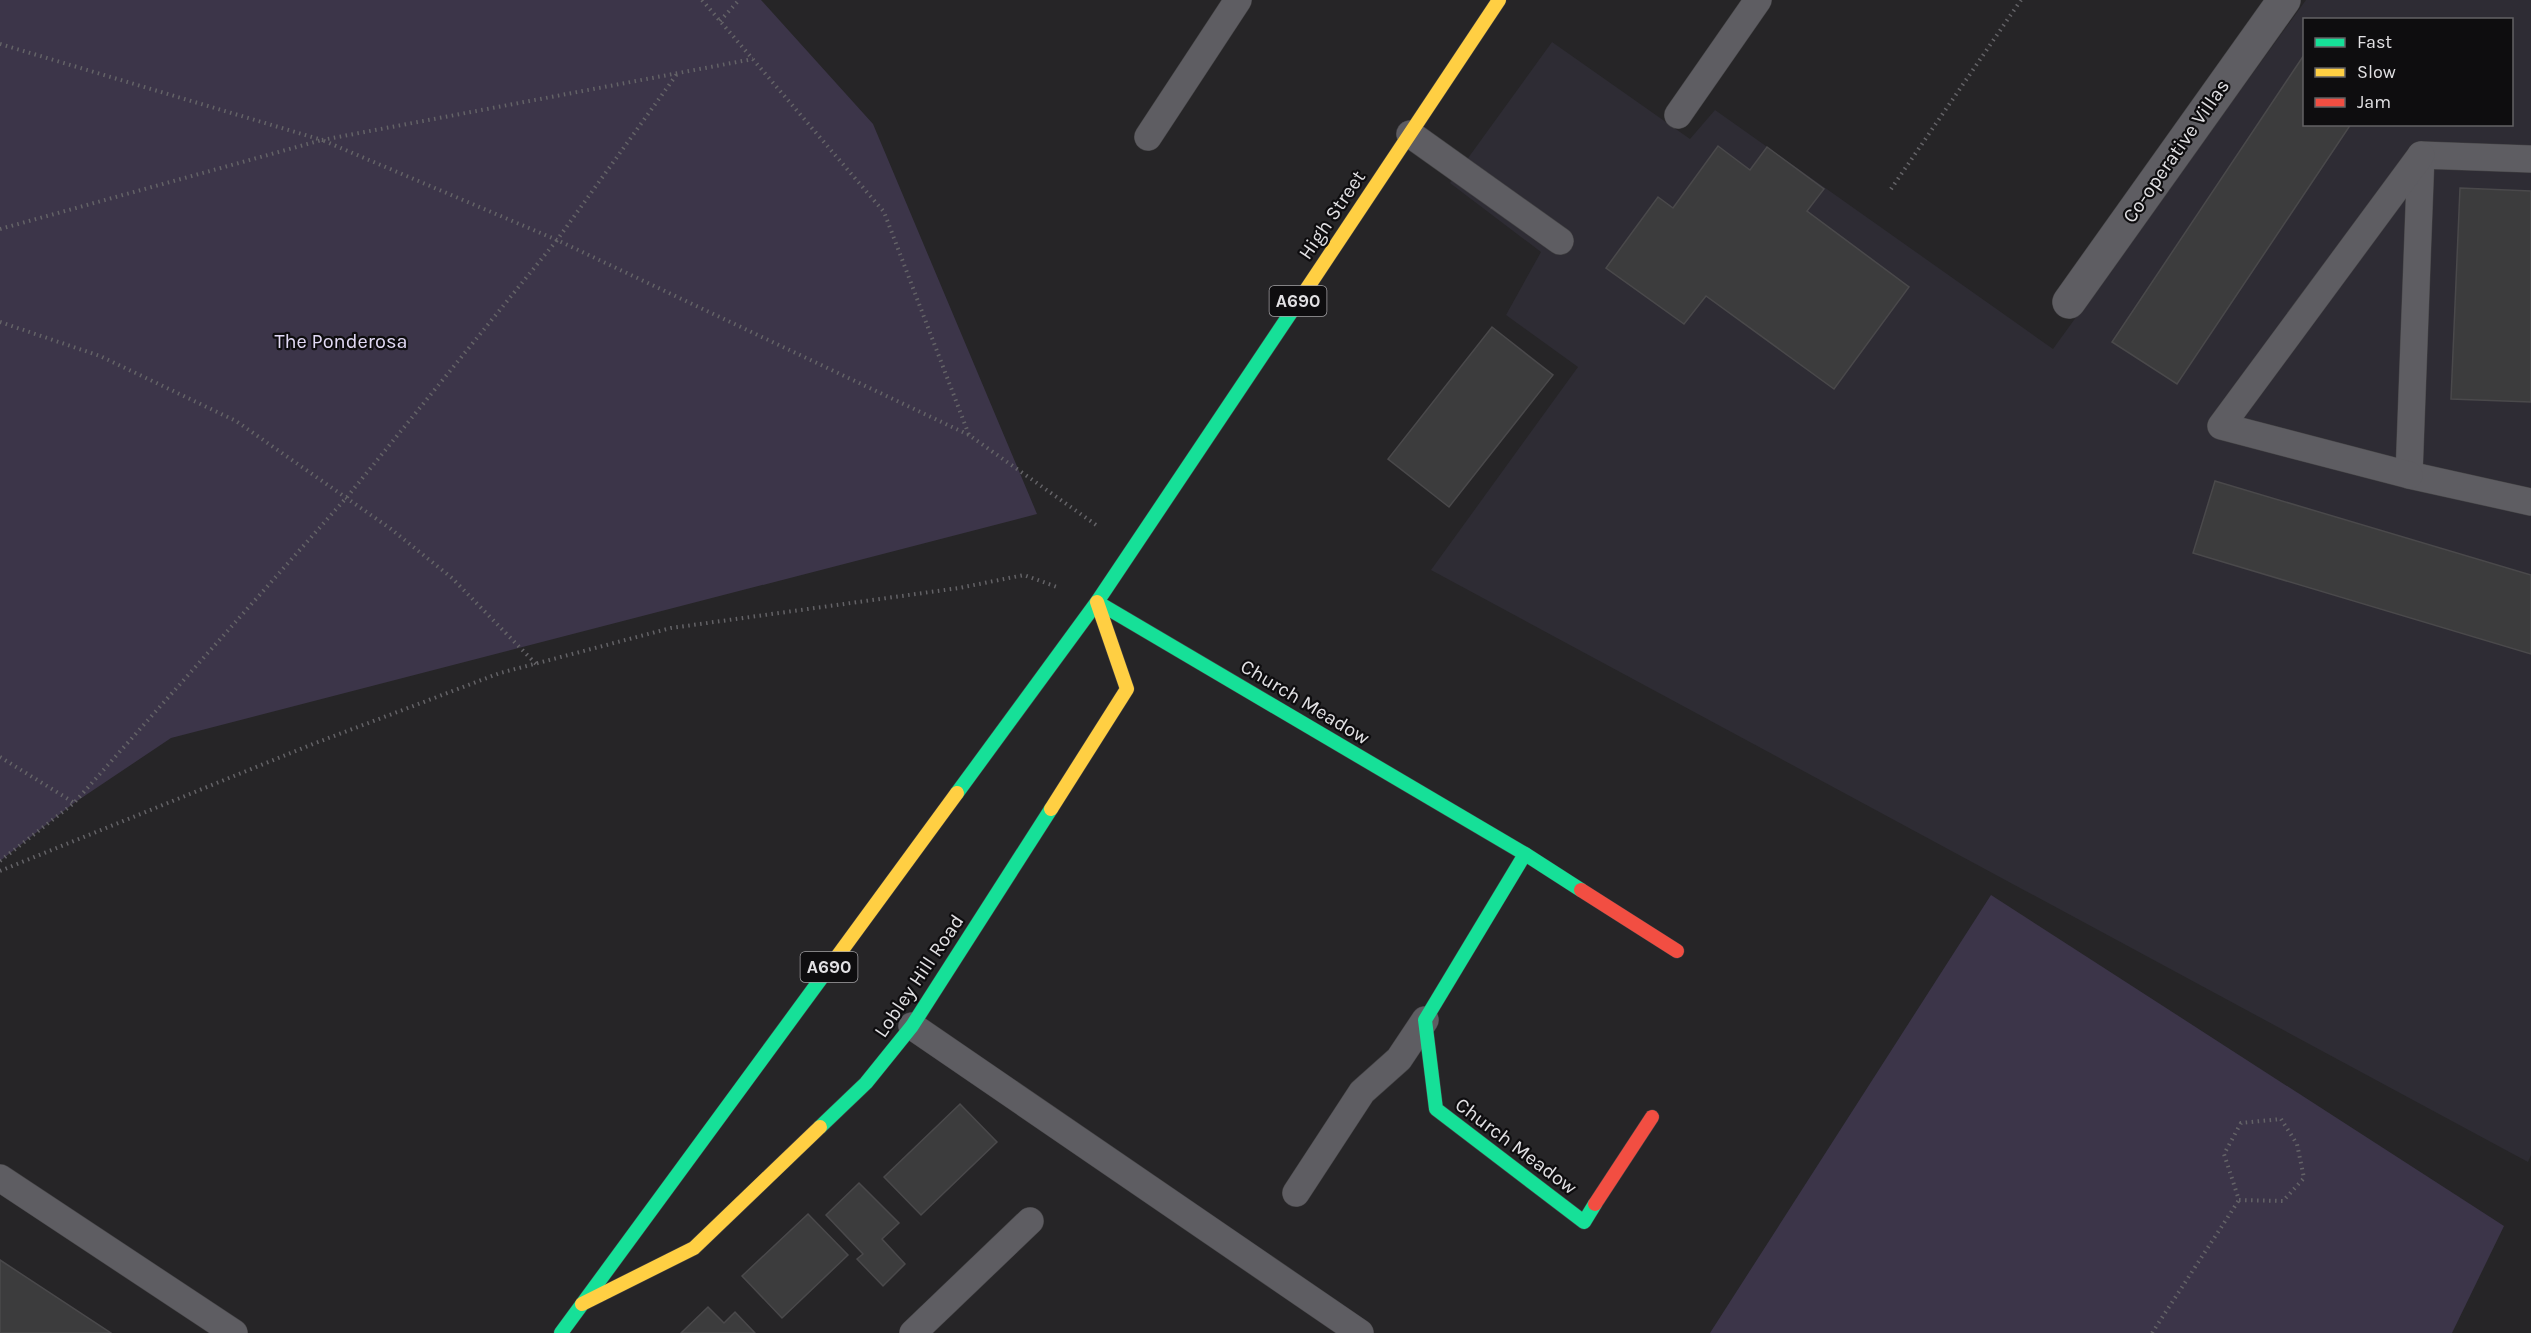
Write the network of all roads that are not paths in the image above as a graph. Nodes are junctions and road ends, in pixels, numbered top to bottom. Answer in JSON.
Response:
{"nodes":[{"id":1,"x":1238,"y":0,"type":"edge"},
{"id":2,"x":1499,"y":0,"type":"edge"},
{"id":3,"x":1758,"y":0,"type":"edge"},
{"id":4,"x":2284,"y":0,"type":"edge"},
{"id":5,"x":1678,"y":115,"type":"dead end"},
{"id":6,"x":1410,"y":134,"type":"junction"},
{"id":7,"x":1148,"y":137,"type":"dead end"},
{"id":8,"x":2421,"y":155,"type":"junction"},
{"id":9,"x":2531,"y":159,"type":"edge"},
{"id":10,"x":1560,"y":241,"type":"dead end"},
{"id":11,"x":2069,"y":302,"type":"dead end"},
{"id":12,"x":2409,"y":475,"type":"junction"},
{"id":13,"x":2531,"y":502,"type":"edge"},
{"id":14,"x":1097,"y":602,"type":"junction"},
{"id":15,"x":1524,"y":854,"type":"junction"},
{"id":16,"x":1677,"y":951,"type":"dead end"},
{"id":17,"x":1425,"y":1020,"type":"junction"},
{"id":18,"x":912,"y":1026,"type":"junction"},
{"id":19,"x":1652,"y":1117,"type":"dead end"},
{"id":20,"x":0,"y":1178,"type":"edge"},
{"id":21,"x":1296,"y":1193,"type":"dead end"},
{"id":22,"x":1030,"y":1221,"type":"dead end"},
{"id":23,"x":582,"y":1304,"type":"junction"},
{"id":24,"x":234,"y":1333,"type":"edge"},
{"id":25,"x":561,"y":1333,"type":"edge"},
{"id":26,"x":913,"y":1333,"type":"edge"},
{"id":27,"x":1360,"y":1333,"type":"edge"}],
"edges":[{"from":1,"to":7,"type":"lane"},
{"from":2,"to":6,"type":"street","name":"High Street","number":"A690"},
{"from":3,"to":5,"type":"lane"},
{"from":4,"to":11,"type":"street","name":"Co-operative Villas"},
{"from":6,"to":10,"type":"lane"},
{"from":6,"to":14,"type":"street","name":"High Street","number":"A690"},
{"from":8,"to":9,"type":"lane"},
{"from":8,"to":12,"type":"lane"},
{"from":8,"to":12,"type":"lane"},
{"from":12,"to":13,"type":"lane"},
{"from":14,"to":15,"type":"street","name":"Church Meadow"},
{"from":14,"to":18,"type":"street","name":"Lobley Hill Road"},
{"from":14,"to":23,"type":"street","number":"A690"},
{"from":15,"to":16,"type":"street","name":"Church Meadow"},
{"from":15,"to":17,"type":"street"},
{"from":17,"to":19,"type":"street","name":"Church Meadow"},
{"from":17,"to":21,"type":"lane"},
{"from":18,"to":23,"type":"street","name":"Lobley Hill Road"},
{"from":18,"to":27,"type":"lane"},
{"from":20,"to":24,"type":"lane"},
{"from":22,"to":26,"type":"lane"},
{"from":23,"to":25,"type":"street","number":"A690"}]}
